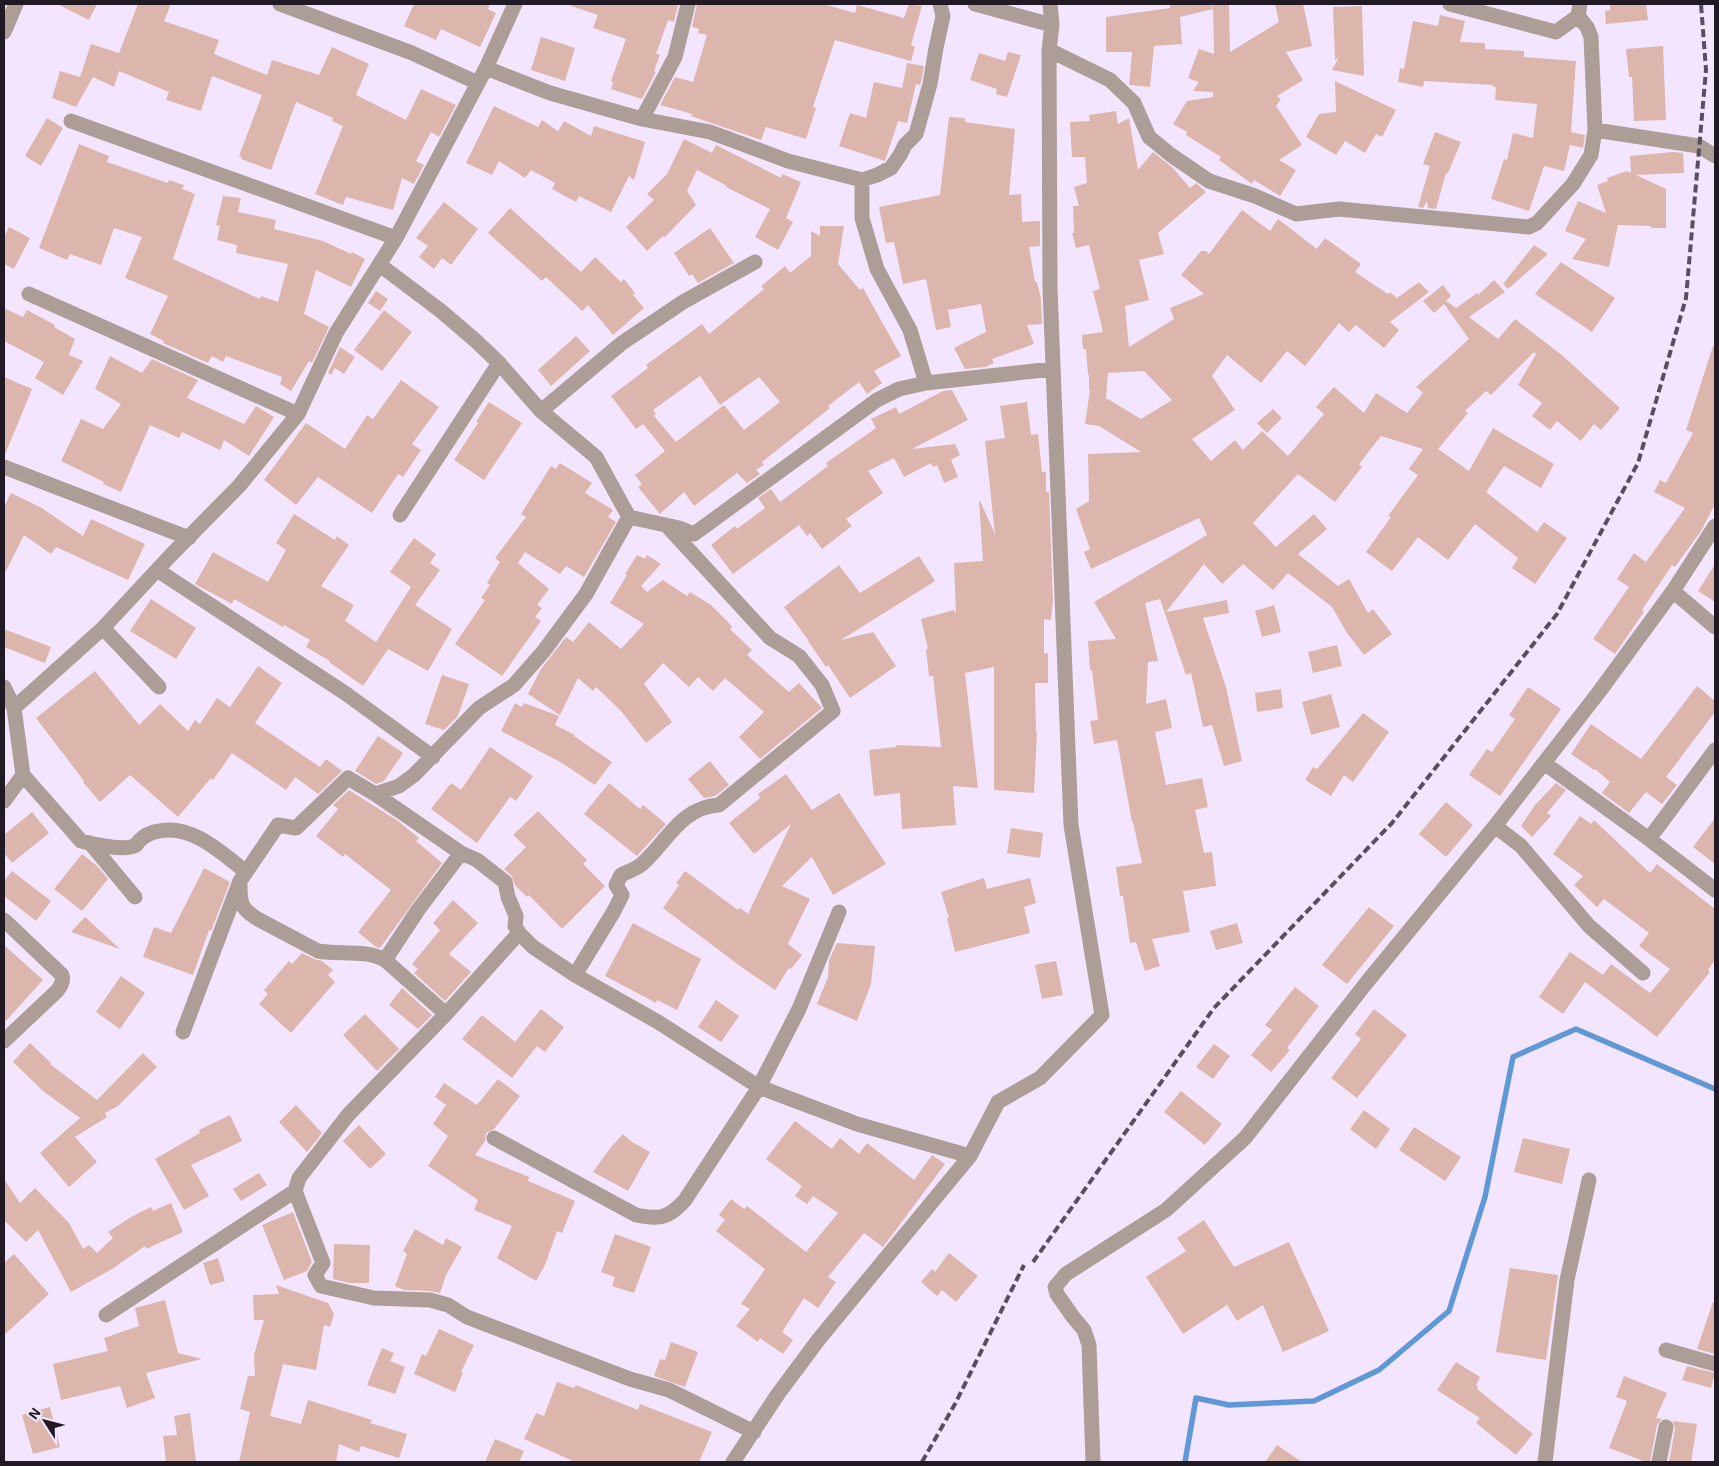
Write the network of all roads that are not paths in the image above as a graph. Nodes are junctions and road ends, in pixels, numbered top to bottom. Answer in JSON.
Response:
{"nodes":[{"id":1,"x":16,"y":4,"type":"edge"},
{"id":2,"x":280,"y":4,"type":"edge"},
{"id":3,"x":515,"y":4,"type":"edge"},
{"id":4,"x":688,"y":4,"type":"edge"},
{"id":5,"x":940,"y":4,"type":"edge"},
{"id":6,"x":975,"y":4,"type":"edge"},
{"id":7,"x":1050,"y":4,"type":"edge"},
{"id":8,"x":1450,"y":4,"type":"edge"},
{"id":9,"x":1579,"y":10,"type":"edge"},
{"id":10,"x":1052,"y":25,"type":"junction"},
{"id":11,"x":4,"y":32,"type":"edge"},
{"id":12,"x":1048,"y":50,"type":"junction"},
{"id":13,"x":486,"y":68,"type":"junction"},
{"id":14,"x":478,"y":84,"type":"junction"},
{"id":15,"x":642,"y":119,"type":"junction"},
{"id":16,"x":71,"y":121,"type":"dead end"},
{"id":17,"x":1595,"y":130,"type":"junction"},
{"id":18,"x":1715,"y":156,"type":"edge"},
{"id":19,"x":862,"y":180,"type":"junction"},
{"id":20,"x":396,"y":238,"type":"junction"},
{"id":21,"x":755,"y":262,"type":"dead end"},
{"id":22,"x":380,"y":265,"type":"junction"},
{"id":23,"x":29,"y":294,"type":"dead end"},
{"id":24,"x":499,"y":363,"type":"junction"},
{"id":25,"x":1053,"y":369,"type":"junction"},
{"id":26,"x":926,"y":383,"type":"junction"},
{"id":27,"x":541,"y":411,"type":"junction"},
{"id":28,"x":298,"y":414,"type":"junction"},
{"id":29,"x":4,"y":467,"type":"edge"},
{"id":30,"x":400,"y":515,"type":"dead end"},
{"id":31,"x":628,"y":518,"type":"junction"},
{"id":32,"x":667,"y":526,"type":"junction"},
{"id":33,"x":1715,"y":526,"type":"edge"},
{"id":34,"x":189,"y":538,"type":"junction"},
{"id":35,"x":157,"y":570,"type":"junction"},
{"id":36,"x":1673,"y":591,"type":"junction"},
{"id":37,"x":1715,"y":627,"type":"edge"},
{"id":38,"x":103,"y":628,"type":"junction"},
{"id":39,"x":4,"y":687,"type":"edge"},
{"id":40,"x":159,"y":687,"type":"dead end"},
{"id":41,"x":14,"y":708,"type":"junction"},
{"id":42,"x":1715,"y":750,"type":"edge"},
{"id":43,"x":433,"y":757,"type":"junction"},
{"id":44,"x":1544,"y":763,"type":"junction"},
{"id":45,"x":23,"y":775,"type":"junction"},
{"id":46,"x":399,"y":786,"type":"junction"},
{"id":47,"x":375,"y":794,"type":"junction"},
{"id":48,"x":4,"y":801,"type":"edge"},
{"id":49,"x":401,"y":812,"type":"junction"},
{"id":50,"x":1495,"y":826,"type":"junction"},
{"id":51,"x":1649,"y":838,"type":"junction"},
{"id":52,"x":90,"y":843,"type":"junction"},
{"id":53,"x":461,"y":852,"type":"junction"},
{"id":54,"x":243,"y":877,"type":"junction"},
{"id":55,"x":1715,"y":890,"type":"edge"},
{"id":56,"x":136,"y":897,"type":"dead end"},
{"id":57,"x":839,"y":912,"type":"dead end"},
{"id":58,"x":4,"y":920,"type":"edge"},
{"id":59,"x":519,"y":934,"type":"junction"},
{"id":60,"x":385,"y":960,"type":"junction"},
{"id":61,"x":1643,"y":973,"type":"dead end"},
{"id":62,"x":575,"y":975,"type":"junction"},
{"id":63,"x":446,"y":1014,"type":"junction"},
{"id":64,"x":183,"y":1032,"type":"dead end"},
{"id":65,"x":4,"y":1041,"type":"edge"},
{"id":66,"x":759,"y":1087,"type":"junction"},
{"id":67,"x":494,"y":1138,"type":"dead end"},
{"id":68,"x":970,"y":1156,"type":"junction"},
{"id":69,"x":1589,"y":1180,"type":"dead end"},
{"id":70,"x":295,"y":1190,"type":"junction"},
{"id":71,"x":106,"y":1315,"type":"dead end"},
{"id":72,"x":1666,"y":1350,"type":"dead end"},
{"id":73,"x":1715,"y":1364,"type":"edge"},
{"id":74,"x":1666,"y":1427,"type":"dead end"},
{"id":75,"x":754,"y":1432,"type":"junction"},
{"id":76,"x":733,"y":1462,"type":"edge"},
{"id":77,"x":1093,"y":1462,"type":"edge"},
{"id":78,"x":1545,"y":1462,"type":"edge"},
{"id":79,"x":1658,"y":1462,"type":"edge"}],
"edges":[{"from":1,"to":11,"type":"street"},
{"from":2,"to":14,"type":"street"},
{"from":3,"to":13,"type":"street"},
{"from":4,"to":15,"type":"street"},
{"from":5,"to":19,"type":"street"},
{"from":6,"to":10,"type":"street"},
{"from":7,"to":10,"type":"street"},
{"from":8,"to":9,"type":"street"},
{"from":9,"to":17,"type":"street"},
{"from":10,"to":12,"type":"street"},
{"from":12,"to":17,"type":"street"},
{"from":12,"to":25,"type":"street"},
{"from":13,"to":14,"type":"street"},
{"from":13,"to":15,"type":"street"},
{"from":14,"to":20,"type":"street"},
{"from":15,"to":19,"type":"street"},
{"from":16,"to":20,"type":"street"},
{"from":17,"to":18,"type":"street"},
{"from":19,"to":26,"type":"street"},
{"from":20,"to":22,"type":"street"},
{"from":21,"to":27,"type":"street"},
{"from":22,"to":24,"type":"street"},
{"from":22,"to":28,"type":"street"},
{"from":23,"to":28,"type":"street"},
{"from":24,"to":27,"type":"street"},
{"from":24,"to":30,"type":"street"},
{"from":25,"to":26,"type":"street"},
{"from":25,"to":68,"type":"street"},
{"from":26,"to":32,"type":"street"},
{"from":27,"to":31,"type":"street"},
{"from":28,"to":34,"type":"street"},
{"from":29,"to":34,"type":"street"},
{"from":31,"to":32,"type":"street"},
{"from":31,"to":43,"type":"street"},
{"from":32,"to":62,"type":"street"},
{"from":33,"to":36,"type":"street"},
{"from":34,"to":35,"type":"street"},
{"from":35,"to":38,"type":"street"},
{"from":35,"to":43,"type":"street"},
{"from":36,"to":37,"type":"street"},
{"from":36,"to":44,"type":"street"},
{"from":38,"to":40,"type":"street"},
{"from":38,"to":41,"type":"street"},
{"from":39,"to":41,"type":"street"},
{"from":41,"to":45,"type":"street"},
{"from":42,"to":51,"type":"street"},
{"from":43,"to":46,"type":"street"},
{"from":44,"to":50,"type":"street"},
{"from":44,"to":51,"type":"street"},
{"from":45,"to":48,"type":"street"},
{"from":45,"to":52,"type":"street"},
{"from":46,"to":47,"type":"street"},
{"from":46,"to":49,"type":"street"},
{"from":47,"to":49,"type":"street"},
{"from":47,"to":54,"type":"street"},
{"from":49,"to":53,"type":"street"},
{"from":50,"to":61,"type":"street"},
{"from":50,"to":77,"type":"street"},
{"from":51,"to":55,"type":"street"},
{"from":52,"to":54,"type":"street"},
{"from":52,"to":56,"type":"street"},
{"from":53,"to":59,"type":"street"},
{"from":53,"to":60,"type":"street"},
{"from":54,"to":60,"type":"street"},
{"from":54,"to":64,"type":"street"},
{"from":57,"to":66,"type":"street"},
{"from":58,"to":65,"type":"street"},
{"from":59,"to":62,"type":"street"},
{"from":59,"to":63,"type":"street"},
{"from":60,"to":63,"type":"street"},
{"from":62,"to":66,"type":"street"},
{"from":63,"to":70,"type":"street"},
{"from":66,"to":67,"type":"street"},
{"from":66,"to":68,"type":"street"},
{"from":68,"to":75,"type":"street"},
{"from":69,"to":78,"type":"street"},
{"from":70,"to":71,"type":"street"},
{"from":70,"to":75,"type":"street"},
{"from":72,"to":73,"type":"street"},
{"from":74,"to":79,"type":"street"},
{"from":75,"to":76,"type":"street"}]}
